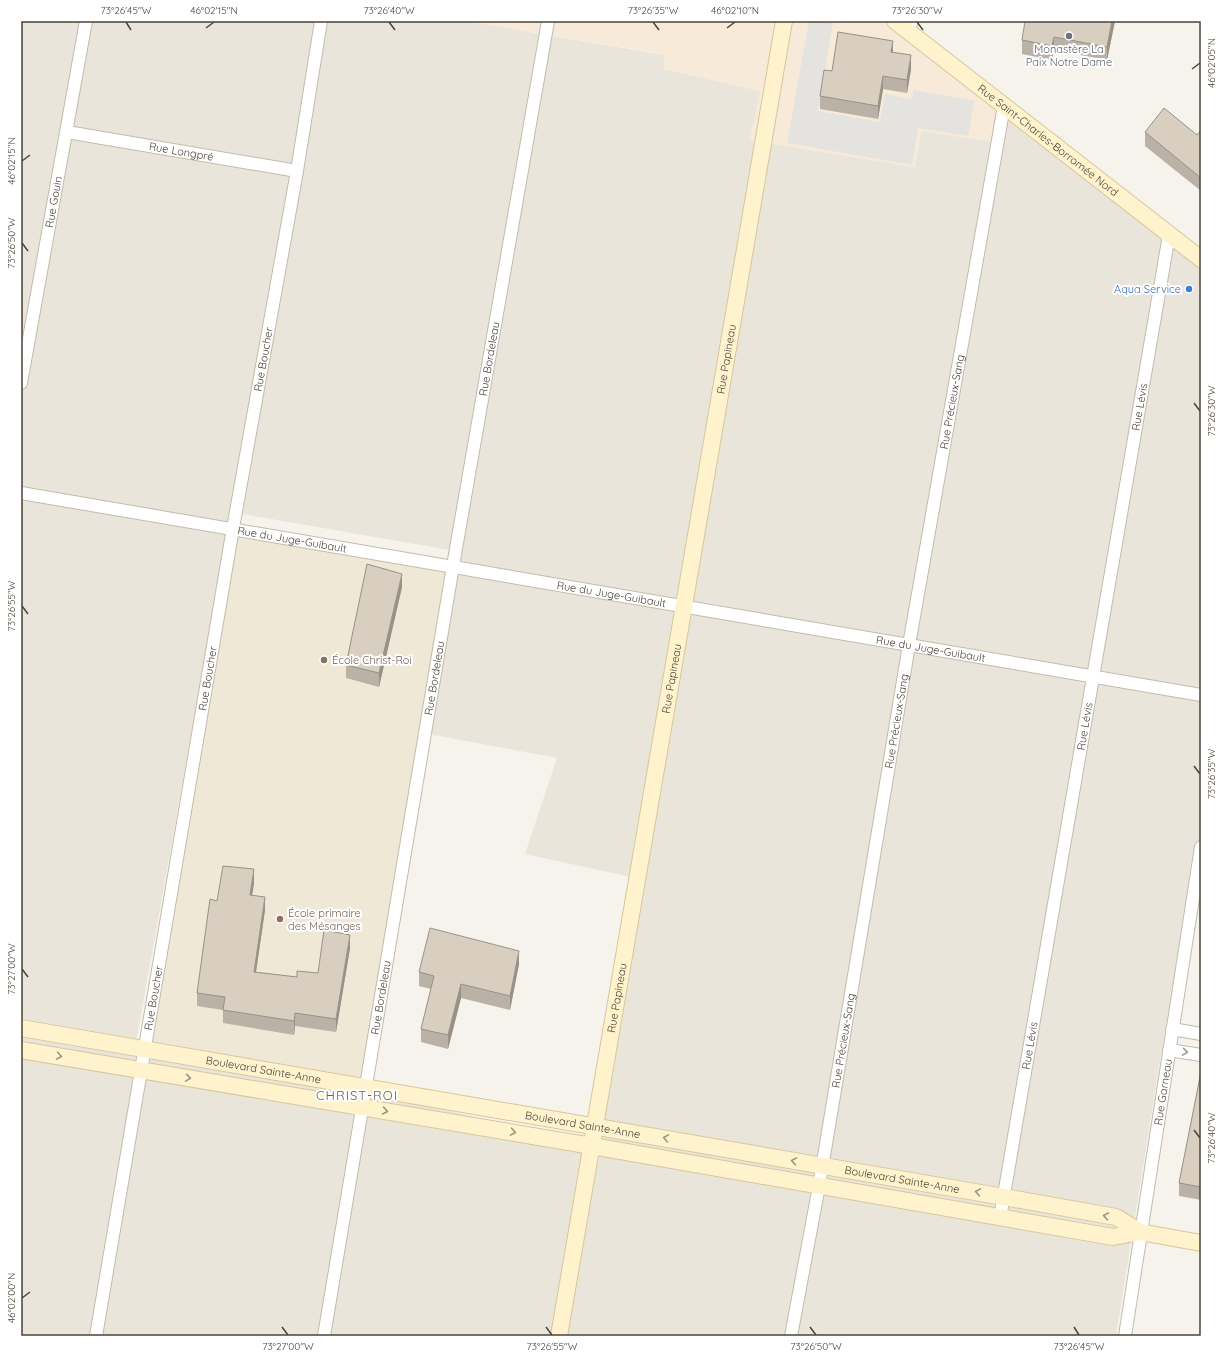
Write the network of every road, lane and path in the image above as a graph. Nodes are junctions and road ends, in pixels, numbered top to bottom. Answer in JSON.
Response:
{"nodes":[{"id":1,"x":86,"y":21,"type":"edge"},
{"id":2,"x":321,"y":21,"type":"edge"},
{"id":3,"x":548,"y":21,"type":"edge"},
{"id":4,"x":784,"y":21,"type":"edge"},
{"id":5,"x":895,"y":21,"type":"edge"},
{"id":6,"x":913,"y":27,"type":"edge"},
{"id":7,"x":1004,"y":106,"type":"junction"},
{"id":8,"x":67,"y":132,"type":"junction"},
{"id":9,"x":297,"y":171,"type":"junction"},
{"id":10,"x":1169,"y":234,"type":"junction"},
{"id":11,"x":1201,"y":259,"type":"edge"},
{"id":12,"x":21,"y":383,"type":"edge"},
{"id":13,"x":21,"y":493,"type":"edge"},
{"id":14,"x":234,"y":528,"type":"junction"},
{"id":15,"x":454,"y":566,"type":"junction"},
{"id":16,"x":684,"y":606,"type":"junction"},
{"id":17,"x":910,"y":645,"type":"junction"},
{"id":18,"x":1093,"y":677,"type":"junction"},
{"id":19,"x":1201,"y":695,"type":"edge"},
{"id":20,"x":1201,"y":847,"type":"edge"},
{"id":21,"x":21,"y":1028,"type":"edge"},
{"id":22,"x":1172,"y":1029,"type":"junction"},
{"id":23,"x":1201,"y":1034,"type":"edge"},
{"id":24,"x":145,"y":1049,"type":"junction"},
{"id":25,"x":21,"y":1050,"type":"edge"},
{"id":26,"x":1169,"y":1050,"type":"junction"},
{"id":27,"x":1201,"y":1055,"type":"edge"},
{"id":28,"x":141,"y":1070,"type":"junction"},
{"id":29,"x":366,"y":1086,"type":"junction"},
{"id":30,"x":362,"y":1107,"type":"junction"},
{"id":31,"x":595,"y":1125,"type":"junction"},
{"id":32,"x":592,"y":1146,"type":"junction"},
{"id":33,"x":822,"y":1166,"type":"junction"},
{"id":34,"x":819,"y":1186,"type":"junction"},
{"id":35,"x":1004,"y":1197,"type":"junction"},
{"id":36,"x":1000,"y":1218,"type":"junction"},
{"id":37,"x":1140,"y":1232,"type":"junction"},
{"id":38,"x":1201,"y":1243,"type":"edge"},
{"id":39,"x":96,"y":1336,"type":"edge"},
{"id":40,"x":324,"y":1336,"type":"edge"},
{"id":41,"x":559,"y":1336,"type":"edge"},
{"id":42,"x":791,"y":1336,"type":"edge"},
{"id":43,"x":1125,"y":1336,"type":"edge"}],
"edges":[{"from":1,"to":8,"type":"street","name":"Rue Gouin"},
{"from":2,"to":9,"type":"street","name":"Rue Boucher"},
{"from":3,"to":15,"type":"street","name":"Rue Bordeleau"},
{"from":4,"to":16,"type":"street","name":"Rue Papineau"},
{"from":5,"to":6,"type":"street","name":"Rue Saint-Charles-Borromée Nord"},
{"from":6,"to":7,"type":"street","name":"Rue Saint-Charles-Borromée Nord"},
{"from":7,"to":10,"type":"street","name":"Rue Saint-Charles-Borromée Nord"},
{"from":7,"to":17,"type":"street","name":"Rue Précieux-Sang"},
{"from":8,"to":9,"type":"street","name":"Rue Longpré"},
{"from":8,"to":12,"type":"street","name":"Rue Gouin"},
{"from":9,"to":14,"type":"street","name":"Rue Boucher"},
{"from":10,"to":11,"type":"street","name":"Rue Saint-Charles-Borromée Nord"},
{"from":10,"to":18,"type":"street","name":"Rue Lévis"},
{"from":13,"to":14,"type":"street","name":"Rue du Juge-Guibault"},
{"from":14,"to":15,"type":"street","name":"Rue du Juge-Guibault"},
{"from":14,"to":24,"type":"street","name":"Rue Boucher"},
{"from":15,"to":16,"type":"street","name":"Rue du Juge-Guibault"},
{"from":15,"to":29,"type":"street","name":"Rue Bordeleau"},
{"from":16,"to":17,"type":"street","name":"Rue du Juge-Guibault"},
{"from":16,"to":31,"type":"street","name":"Rue Papineau"},
{"from":17,"to":18,"type":"street","name":"Rue du Juge-Guibault"},
{"from":17,"to":33,"type":"street","name":"Rue Précieux-Sang"},
{"from":18,"to":19,"type":"street","name":"Rue du Juge-Guibault"},
{"from":18,"to":35,"type":"street","name":"Rue Lévis"},
{"from":20,"to":22,"type":"street","name":"Rue Garneau"},
{"from":21,"to":24,"type":"street","name":"Boulevard Sainte-Anne"},
{"from":22,"to":23,"type":"street"},
{"from":22,"to":26,"type":"street","name":"Rue Garneau"},
{"from":24,"to":28,"type":"street","name":"Rue Boucher"},
{"from":24,"to":29,"type":"street","name":"Boulevard Sainte-Anne"},
{"from":25,"to":28,"type":"street","name":"Boulevard Sainte-Anne","one_way":true},
{"from":26,"to":27,"type":"street","one_way":true},
{"from":26,"to":37,"type":"street","name":"Rue Garneau"},
{"from":28,"to":30,"type":"street","name":"Boulevard Sainte-Anne","one_way":true},
{"from":28,"to":39,"type":"street","name":"Rue Boucher"},
{"from":29,"to":30,"type":"street","name":"Rue Bordeleau"},
{"from":29,"to":31,"type":"street","name":"Boulevard Sainte-Anne"},
{"from":30,"to":32,"type":"street","name":"Boulevard Sainte-Anne","one_way":true},
{"from":30,"to":40,"type":"street","name":"Rue Bordeleau"},
{"from":31,"to":32,"type":"street","name":"Rue Papineau"},
{"from":33,"to":31,"type":"street","name":"Boulevard Sainte-Anne","one_way":true},
{"from":32,"to":34,"type":"street","name":"Boulevard Sainte-Anne"},
{"from":32,"to":41,"type":"street","name":"Rue Papineau"},
{"from":33,"to":34,"type":"street","name":"Rue Précieux-Sang"},
{"from":35,"to":33,"type":"street","name":"Boulevard Sainte-Anne","one_way":true},
{"from":34,"to":36,"type":"street","name":"Boulevard Sainte-Anne"},
{"from":34,"to":42,"type":"street","name":"Rue Précieux-Sang"},
{"from":35,"to":36,"type":"street","name":"Rue Lévis"},
{"from":37,"to":35,"type":"street","name":"Boulevard Sainte-Anne","one_way":true},
{"from":36,"to":37,"type":"street","name":"Boulevard Sainte-Anne"},
{"from":37,"to":38,"type":"street","name":"Boulevard Sainte-Anne"},
{"from":37,"to":43,"type":"street","name":"Rue Garneau"}]}
